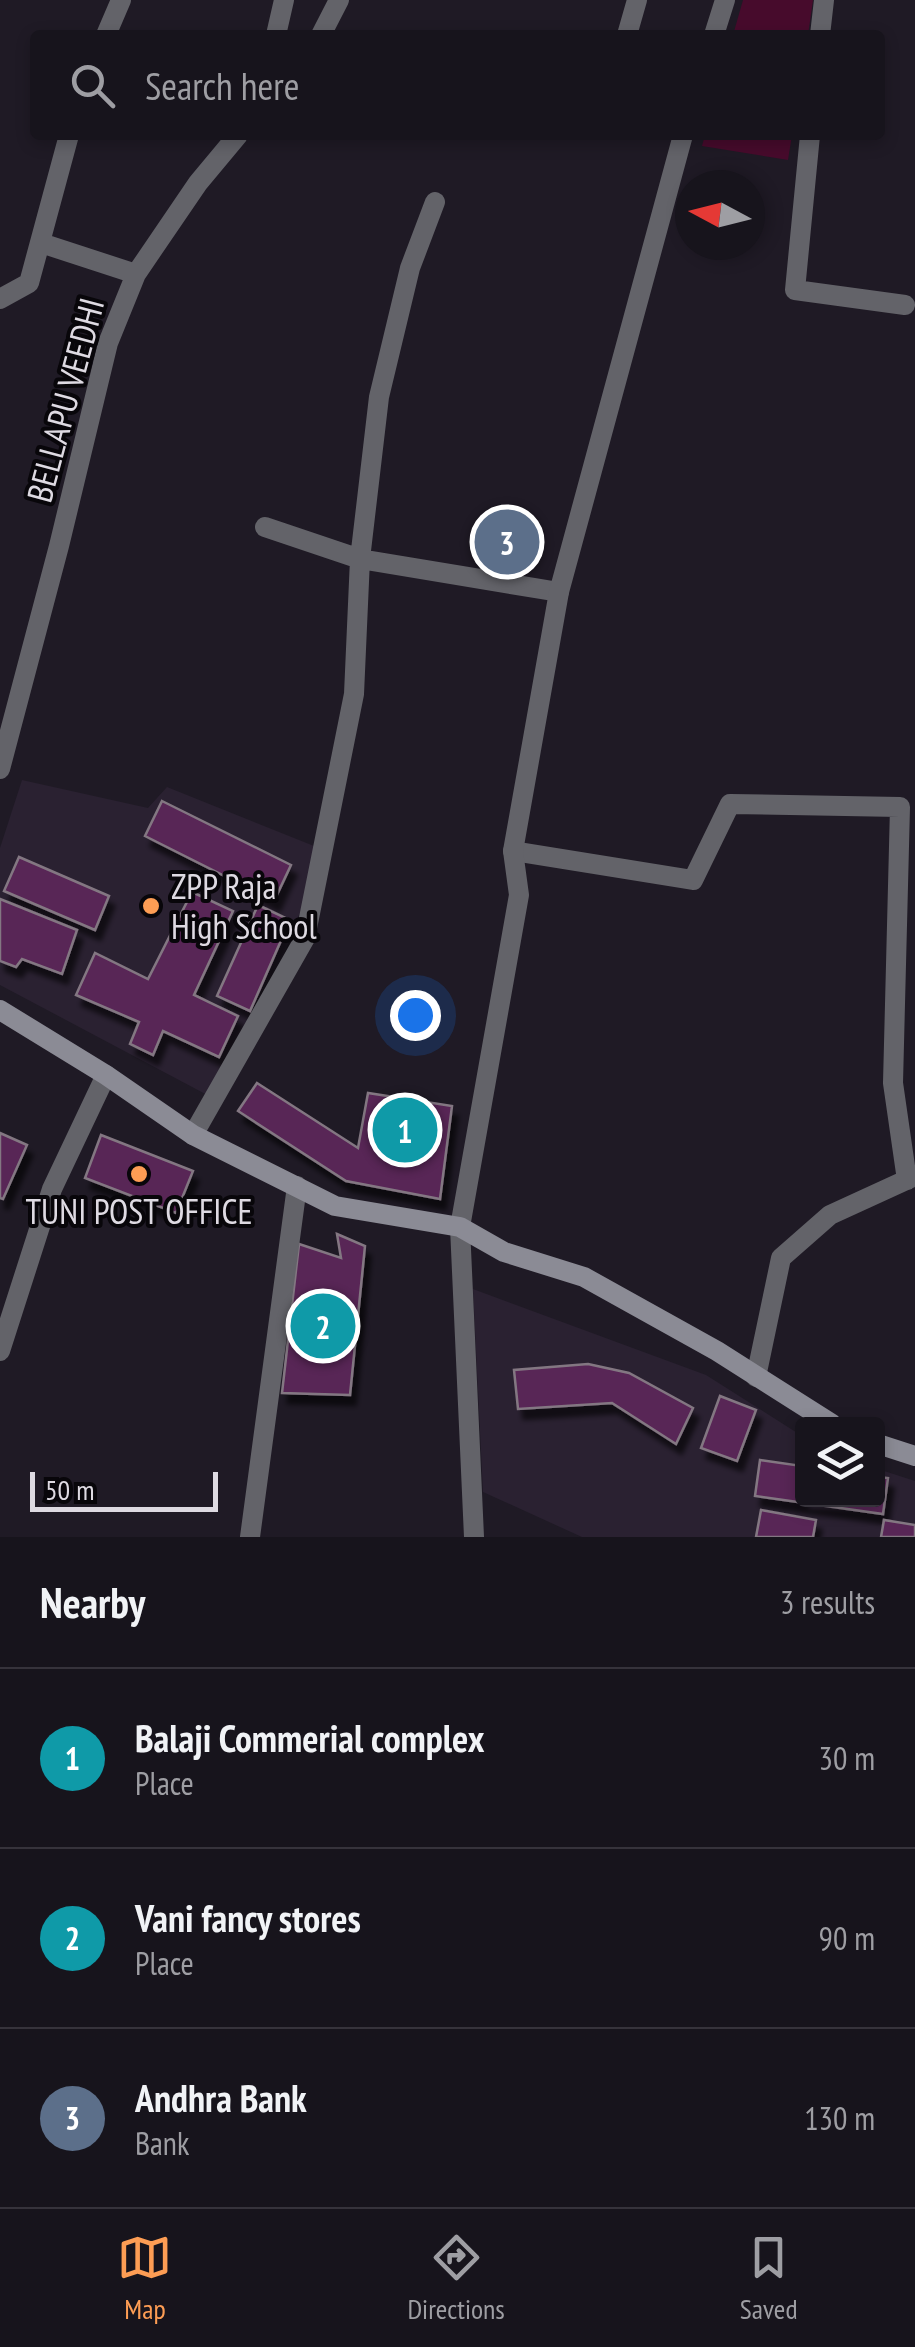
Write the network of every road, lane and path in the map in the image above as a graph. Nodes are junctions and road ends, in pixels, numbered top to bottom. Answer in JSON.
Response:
{"nodes":[{"id":1,"x":121,"y":0,"type":"edge"},
{"id":2,"x":284,"y":0,"type":"edge"},
{"id":3,"x":338,"y":0,"type":"edge"},
{"id":4,"x":636,"y":0,"type":"edge"},
{"id":5,"x":725,"y":0,"type":"edge"},
{"id":6,"x":824,"y":0,"type":"edge"},
{"id":7,"x":108,"y":30,"type":"edge"},
{"id":8,"x":277,"y":30,"type":"edge"},
{"id":9,"x":323,"y":30,"type":"edge"},
{"id":10,"x":628,"y":30,"type":"edge"},
{"id":11,"x":716,"y":30,"type":"edge"},
{"id":12,"x":821,"y":30,"type":"edge"},
{"id":13,"x":68,"y":140,"type":"edge"},
{"id":14,"x":234,"y":140,"type":"edge"},
{"id":15,"x":682,"y":140,"type":"edge"},
{"id":16,"x":810,"y":140,"type":"edge"},
{"id":17,"x":436,"y":202,"type":"dead end"},
{"id":18,"x":42,"y":243,"type":"junction"},
{"id":19,"x":136,"y":274,"type":"junction"},
{"id":20,"x":0,"y":299,"type":"edge"},
{"id":21,"x":905,"y":305,"type":"dead end"},
{"id":22,"x":265,"y":527,"type":"dead end"},
{"id":23,"x":360,"y":559,"type":"junction"},
{"id":24,"x":559,"y":592,"type":"junction"},
{"id":25,"x":0,"y":768,"type":"edge"},
{"id":26,"x":513,"y":851,"type":"junction"},
{"id":27,"x":0,"y":1010,"type":"edge"},
{"id":28,"x":106,"y":1075,"type":"junction"},
{"id":29,"x":193,"y":1135,"type":"junction"},
{"id":30,"x":911,"y":1178,"type":"edge"},
{"id":31,"x":296,"y":1186,"type":"junction"},
{"id":32,"x":460,"y":1226,"type":"junction"},
{"id":33,"x":10,"y":1288,"type":"edge"},
{"id":34,"x":0,"y":1350,"type":"edge"},
{"id":35,"x":756,"y":1376,"type":"junction"},
{"id":36,"x":821,"y":1417,"type":"edge"},
{"id":37,"x":885,"y":1446,"type":"edge"},
{"id":38,"x":915,"y":1456,"type":"edge"},
{"id":39,"x":250,"y":1537,"type":"edge"},
{"id":40,"x":474,"y":1537,"type":"edge"}],
"edges":[{"from":1,"to":7,"type":"street"},
{"from":2,"to":8,"type":"street"},
{"from":3,"to":9,"type":"street"},
{"from":4,"to":10,"type":"street"},
{"from":5,"to":11,"type":"street"},
{"from":6,"to":12,"type":"street"},
{"from":13,"to":18,"type":"street"},
{"from":14,"to":19,"type":"street","name":"BELLAPU VEEDHI"},
{"from":15,"to":24,"type":"street"},
{"from":16,"to":21,"type":"street"},
{"from":17,"to":23,"type":"street"},
{"from":18,"to":19,"type":"street"},
{"from":18,"to":20,"type":"street"},
{"from":19,"to":25,"type":"street","name":"BELLAPU VEEDHI"},
{"from":22,"to":23,"type":"street"},
{"from":23,"to":24,"type":"street"},
{"from":23,"to":29,"type":"street"},
{"from":24,"to":26,"type":"street"},
{"from":26,"to":30,"type":"street"},
{"from":26,"to":32,"type":"street"},
{"from":27,"to":28,"type":"main road"},
{"from":28,"to":29,"type":"main road"},
{"from":28,"to":33,"type":"street"},
{"from":29,"to":31,"type":"main road"},
{"from":30,"to":35,"type":"street"},
{"from":31,"to":32,"type":"main road"},
{"from":31,"to":39,"type":"street"},
{"from":32,"to":35,"type":"main road"},
{"from":32,"to":40,"type":"street"},
{"from":33,"to":34,"type":"street"},
{"from":35,"to":36,"type":"main road"},
{"from":37,"to":38,"type":"main road"}]}
